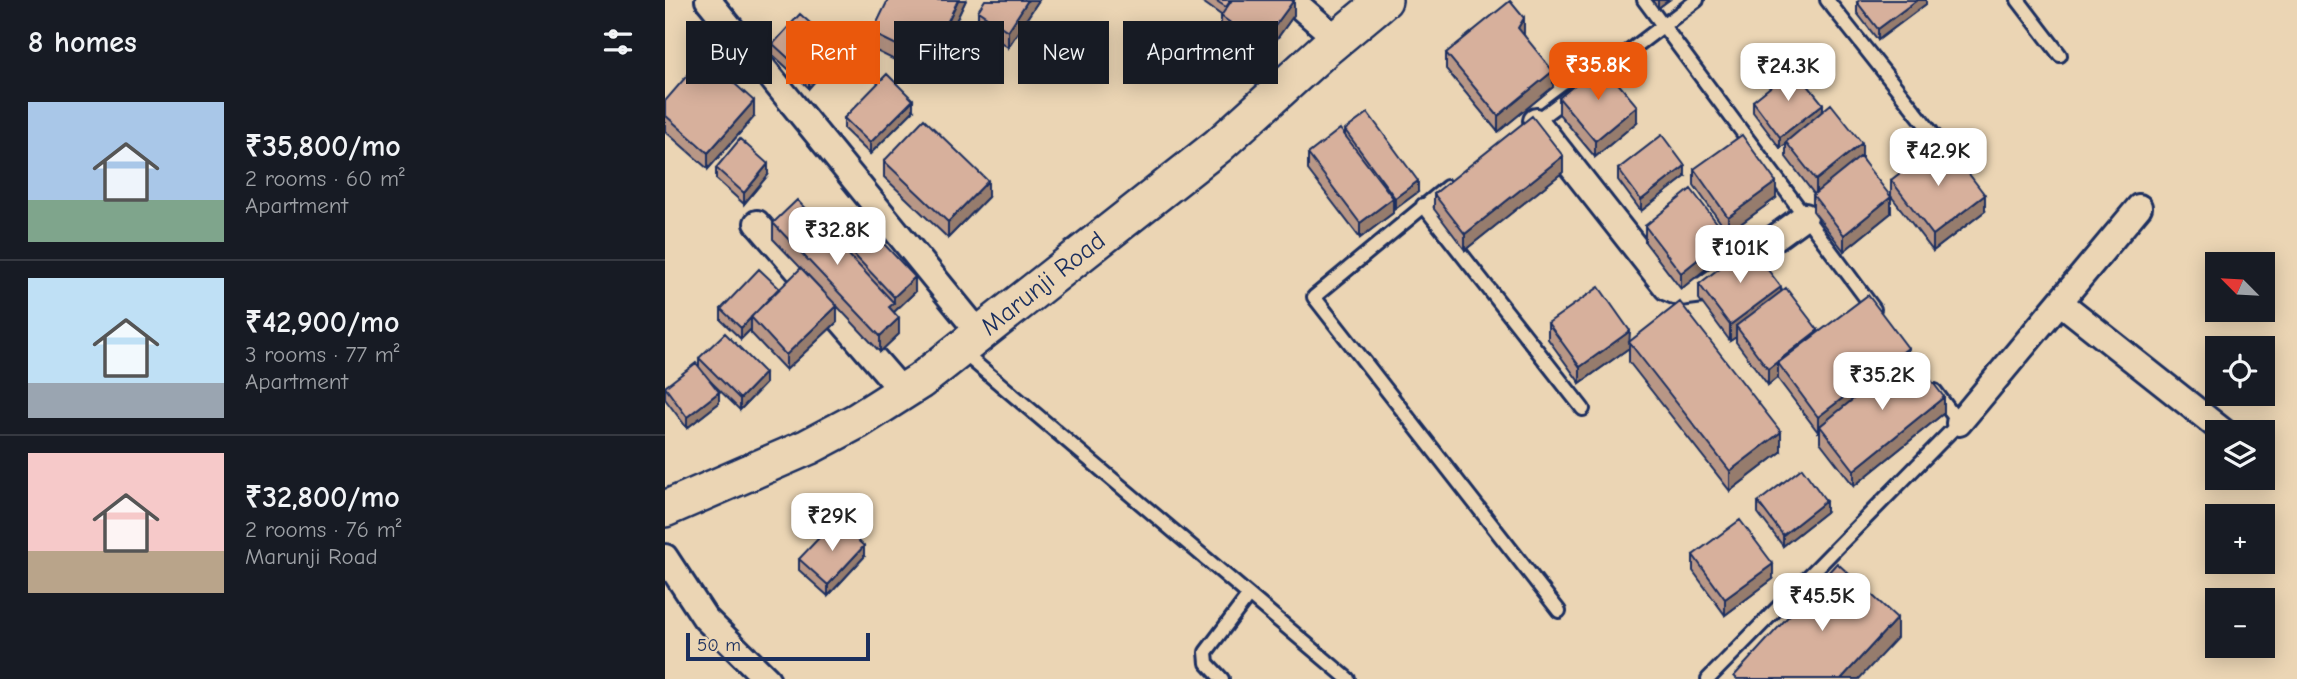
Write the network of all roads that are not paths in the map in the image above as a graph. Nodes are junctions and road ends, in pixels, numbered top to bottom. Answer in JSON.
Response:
{"nodes":[{"id":1,"x":708,"y":0,"type":"edge"},
{"id":2,"x":1292,"y":0,"type":"edge"},
{"id":3,"x":1384,"y":0,"type":"edge"},
{"id":4,"x":1644,"y":0,"type":"edge"},
{"id":5,"x":1697,"y":0,"type":"edge"},
{"id":6,"x":1827,"y":0,"type":"edge"},
{"id":7,"x":2018,"y":0,"type":"edge"},
{"id":8,"x":1664,"y":26,"type":"junction"},
{"id":9,"x":1337,"y":39,"type":"junction"},
{"id":10,"x":2060,"y":55,"type":"dead end"},
{"id":11,"x":1531,"y":125,"type":"joint"},
{"id":12,"x":1955,"y":163,"type":"edge"},
{"id":13,"x":1454,"y":182,"type":"edge"},
{"id":14,"x":1423,"y":205,"type":"junction"},
{"id":15,"x":2139,"y":207,"type":"dead end"},
{"id":16,"x":1805,"y":216,"type":"junction"},
{"id":17,"x":757,"y":223,"type":"dead end"},
{"id":18,"x":2060,"y":302,"type":"junction"},
{"id":19,"x":1884,"y":322,"type":"edge"},
{"id":20,"x":970,"y":342,"type":"junction"},
{"id":21,"x":1924,"y":376,"type":"edge"},
{"id":22,"x":903,"y":392,"type":"junction"},
{"id":23,"x":1583,"y":409,"type":"dead end"},
{"id":24,"x":2209,"y":420,"type":"edge"},
{"id":25,"x":1959,"y":423,"type":"junction"},
{"id":26,"x":665,"y":509,"type":"edge"},
{"id":27,"x":665,"y":557,"type":"edge"},
{"id":28,"x":1249,"y":595,"type":"junction"},
{"id":29,"x":1559,"y":611,"type":"dead end"},
{"id":30,"x":767,"y":679,"type":"edge"},
{"id":31,"x":1222,"y":679,"type":"edge"},
{"id":32,"x":1348,"y":679,"type":"edge"},
{"id":33,"x":1709,"y":679,"type":"edge"}],
"edges":[{"from":1,"to":20,"type":"street"},
{"from":2,"to":9,"type":"street"},
{"from":3,"to":9,"type":"street","name":"Marunji Road"},
{"from":4,"to":8,"type":"lane"},
{"from":5,"to":8,"type":"lane"},
{"from":6,"to":12,"type":"lane"},
{"from":7,"to":10,"type":"lane"},
{"from":8,"to":11,"type":"lane"},
{"from":8,"to":16,"type":"lane"},
{"from":9,"to":20,"type":"street","name":"Marunji Road"},
{"from":11,"to":16,"type":"street"},
{"from":13,"to":14,"type":"lane"},
{"from":14,"to":23,"type":"lane"},
{"from":14,"to":29,"type":"lane"},
{"from":15,"to":18,"type":"street"},
{"from":16,"to":19,"type":"lane"},
{"from":17,"to":22,"type":"street"},
{"from":18,"to":24,"type":"street"},
{"from":18,"to":25,"type":"street"},
{"from":20,"to":22,"type":"street","name":"Marunji Road"},
{"from":20,"to":28,"type":"lane"},
{"from":21,"to":25,"type":"lane"},
{"from":22,"to":26,"type":"street","name":"Marunji Road"},
{"from":25,"to":33,"type":"lane"},
{"from":27,"to":30,"type":"street"},
{"from":28,"to":31,"type":"lane"},
{"from":28,"to":32,"type":"lane"}]}
